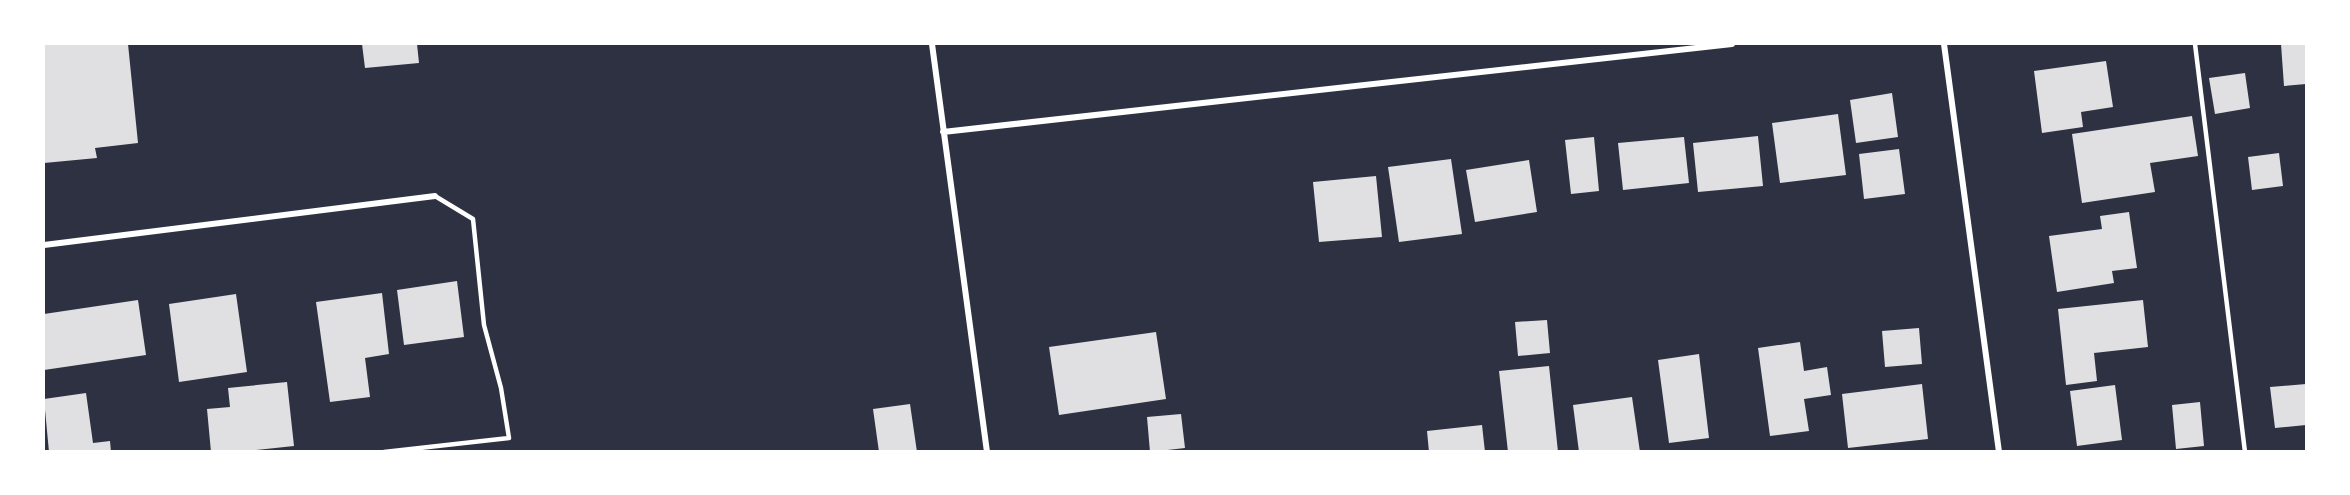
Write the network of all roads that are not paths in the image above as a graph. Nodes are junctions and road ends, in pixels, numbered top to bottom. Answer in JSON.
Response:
{"nodes":[{"id":1,"x":932,"y":44,"type":"edge"},
{"id":2,"x":1732,"y":44,"type":"edge"},
{"id":3,"x":1944,"y":44,"type":"edge"},
{"id":4,"x":2195,"y":44,"type":"edge"},
{"id":5,"x":943,"y":132,"type":"junction"},
{"id":6,"x":435,"y":196,"type":"joint"},
{"id":7,"x":44,"y":245,"type":"edge"},
{"id":8,"x":384,"y":452,"type":"edge"},
{"id":9,"x":987,"y":452,"type":"edge"},
{"id":10,"x":1999,"y":452,"type":"edge"},
{"id":11,"x":2245,"y":452,"type":"edge"}],
"edges":[{"from":1,"to":5,"type":"street"},
{"from":2,"to":5,"type":"street"},
{"from":3,"to":10,"type":"street"},
{"from":4,"to":11,"type":"lane"},
{"from":5,"to":9,"type":"street"},
{"from":6,"to":7,"type":"street"},
{"from":6,"to":8,"type":"lane"}]}
